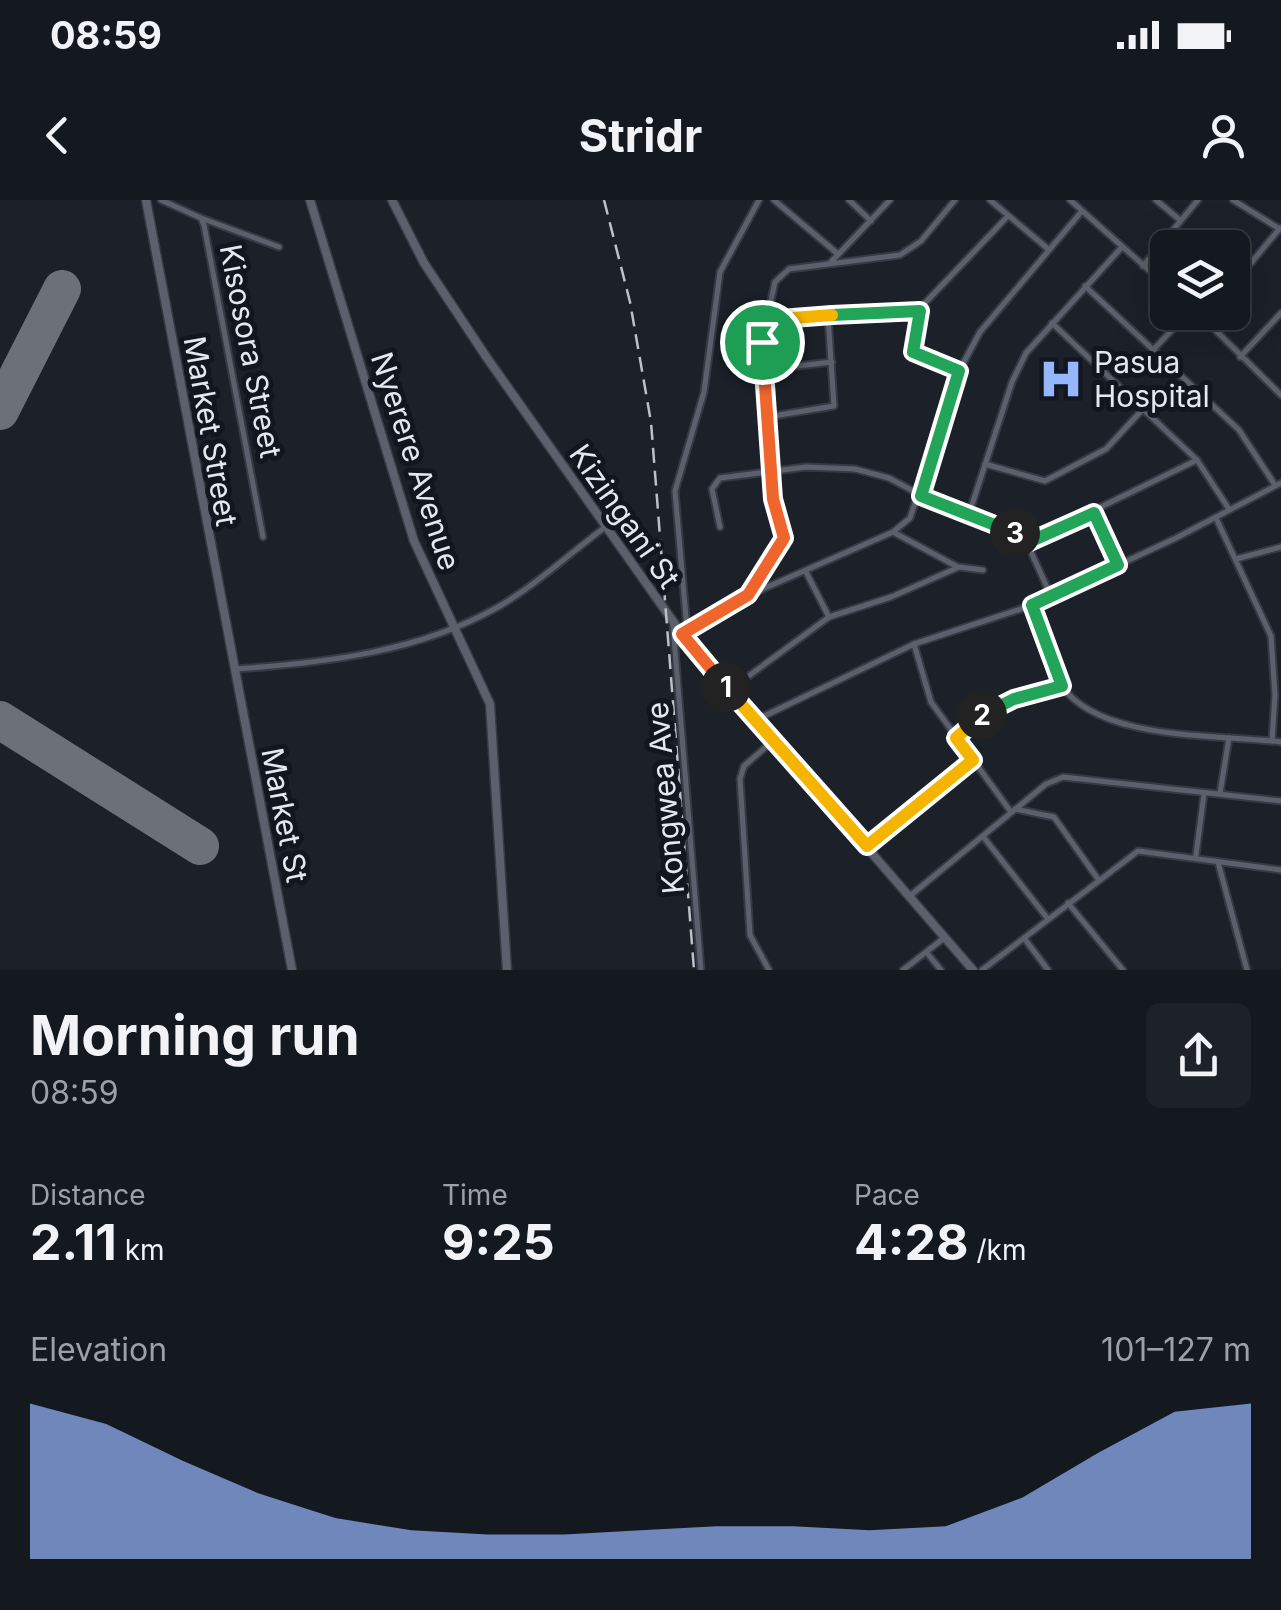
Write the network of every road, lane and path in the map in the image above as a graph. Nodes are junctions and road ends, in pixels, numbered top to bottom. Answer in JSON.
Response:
{"nodes":[{"id":1,"x":146,"y":200,"type":"edge"},
{"id":2,"x":161,"y":200,"type":"edge"},
{"id":3,"x":310,"y":200,"type":"edge"},
{"id":4,"x":392,"y":200,"type":"edge"},
{"id":5,"x":759,"y":200,"type":"edge"},
{"id":6,"x":774,"y":200,"type":"edge"},
{"id":7,"x":849,"y":200,"type":"edge"},
{"id":8,"x":890,"y":200,"type":"edge"},
{"id":9,"x":955,"y":200,"type":"edge"},
{"id":10,"x":990,"y":200,"type":"edge"},
{"id":11,"x":1070,"y":200,"type":"edge"},
{"id":12,"x":1156,"y":200,"type":"edge"},
{"id":13,"x":1198,"y":200,"type":"edge"},
{"id":14,"x":1233,"y":200,"type":"edge"},
{"id":15,"x":1082,"y":211,"type":"junction"},
{"id":16,"x":1008,"y":216,"type":"junction"},
{"id":17,"x":201,"y":218,"type":"junction"},
{"id":18,"x":1180,"y":220,"type":"junction"},
{"id":19,"x":871,"y":221,"type":"junction"},
{"id":20,"x":1280,"y":229,"type":"edge"},
{"id":21,"x":279,"y":247,"type":"dead end"},
{"id":22,"x":1047,"y":248,"type":"junction"},
{"id":23,"x":1122,"y":248,"type":"junction"},
{"id":24,"x":838,"y":254,"type":"junction"},
{"id":25,"x":829,"y":264,"type":"junction"},
{"id":26,"x":1250,"y":265,"type":"edge"},
{"id":27,"x":1143,"y":266,"type":"junction"},
{"id":28,"x":1150,"y":272,"type":"edge"},
{"id":29,"x":1085,"y":286,"type":"junction"},
{"id":30,"x":920,"y":311,"type":"junction"},
{"id":31,"x":1281,"y":313,"type":"edge"},
{"id":32,"x":828,"y":316,"type":"junction"},
{"id":33,"x":767,"y":320,"type":"junction"},
{"id":34,"x":1052,"y":323,"type":"junction"},
{"id":35,"x":1175,"y":330,"type":"edge"},
{"id":36,"x":1215,"y":330,"type":"edge"},
{"id":37,"x":1154,"y":350,"type":"junction"},
{"id":38,"x":1240,"y":356,"type":"junction"},
{"id":39,"x":832,"y":362,"type":"junction"},
{"id":40,"x":763,"y":370,"type":"junction"},
{"id":41,"x":959,"y":371,"type":"junction"},
{"id":42,"x":1279,"y":390,"type":"edge"},
{"id":43,"x":1144,"y":409,"type":"junction"},
{"id":44,"x":768,"y":416,"type":"junction"},
{"id":45,"x":1197,"y":460,"type":"junction"},
{"id":46,"x":983,"y":464,"type":"junction"},
{"id":47,"x":771,"y":470,"type":"junction"},
{"id":48,"x":1278,"y":484,"type":"edge"},
{"id":49,"x":921,"y":496,"type":"junction"},
{"id":50,"x":1229,"y":509,"type":"junction"},
{"id":51,"x":1094,"y":513,"type":"junction"},
{"id":52,"x":969,"y":514,"type":"junction"},
{"id":53,"x":1216,"y":518,"type":"junction"},
{"id":54,"x":720,"y":527,"type":"dead end"},
{"id":55,"x":604,"y":528,"type":"junction"},
{"id":56,"x":893,"y":532,"type":"junction"},
{"id":57,"x":263,"y":537,"type":"dead end"},
{"id":58,"x":1027,"y":543,"type":"junction"},
{"id":59,"x":1281,"y":547,"type":"edge"},
{"id":60,"x":1235,"y":560,"type":"junction"},
{"id":61,"x":1118,"y":565,"type":"junction"},
{"id":62,"x":959,"y":567,"type":"junction"},
{"id":63,"x":983,"y":570,"type":"dead end"},
{"id":64,"x":806,"y":572,"type":"junction"},
{"id":65,"x":748,"y":595,"type":"junction"},
{"id":66,"x":1051,"y":596,"type":"junction"},
{"id":67,"x":1032,"y":605,"type":"junction"},
{"id":68,"x":829,"y":616,"type":"junction"},
{"id":69,"x":673,"y":622,"type":"junction"},
{"id":70,"x":453,"y":627,"type":"junction"},
{"id":71,"x":684,"y":631,"type":"junction"},
{"id":72,"x":914,"y":644,"type":"junction"},
{"id":73,"x":232,"y":669,"type":"junction"},
{"id":74,"x":1062,"y":686,"type":"junction"},
{"id":75,"x":729,"y":691,"type":"junction"},
{"id":76,"x":756,"y":720,"type":"junction"},
{"id":77,"x":956,"y":738,"type":"junction"},
{"id":78,"x":1228,"y":738,"type":"junction"},
{"id":79,"x":774,"y":740,"type":"junction"},
{"id":80,"x":1272,"y":741,"type":"junction"},
{"id":81,"x":1281,"y":742,"type":"edge"},
{"id":82,"x":973,"y":760,"type":"junction"},
{"id":83,"x":1204,"y":793,"type":"junction"},
{"id":84,"x":1220,"y":793,"type":"junction"},
{"id":85,"x":1281,"y":801,"type":"edge"},
{"id":86,"x":1013,"y":811,"type":"junction"},
{"id":87,"x":985,"y":839,"type":"junction"},
{"id":88,"x":867,"y":846,"type":"junction"},
{"id":89,"x":1196,"y":856,"type":"junction"},
{"id":90,"x":1218,"y":860,"type":"junction"},
{"id":91,"x":1281,"y":870,"type":"edge"},
{"id":92,"x":1098,"y":879,"type":"junction"},
{"id":93,"x":911,"y":895,"type":"junction"},
{"id":94,"x":1068,"y":903,"type":"junction"},
{"id":95,"x":1048,"y":919,"type":"junction"},
{"id":96,"x":944,"y":938,"type":"junction"},
{"id":97,"x":1024,"y":938,"type":"junction"},
{"id":98,"x":926,"y":952,"type":"junction"},
{"id":99,"x":292,"y":970,"type":"edge"},
{"id":100,"x":507,"y":970,"type":"edge"},
{"id":101,"x":702,"y":970,"type":"edge"},
{"id":102,"x":769,"y":970,"type":"edge"},
{"id":103,"x":904,"y":970,"type":"edge"},
{"id":104,"x":940,"y":970,"type":"edge"},
{"id":105,"x":973,"y":970,"type":"edge"},
{"id":106,"x":982,"y":970,"type":"edge"},
{"id":107,"x":1048,"y":970,"type":"edge"},
{"id":108,"x":1123,"y":970,"type":"edge"},
{"id":109,"x":1247,"y":970,"type":"edge"}],
"edges":[{"from":1,"to":73,"type":"street","name":"Market Street"},
{"from":2,"to":17,"type":"street","name":"Kisosora Street"},
{"from":3,"to":70,"type":"street","name":"Nyerere Avenue"},
{"from":4,"to":55,"type":"street","name":"Kizingani St"},
{"from":5,"to":71,"type":"street"},
{"from":6,"to":24,"type":"street"},
{"from":7,"to":19,"type":"street"},
{"from":8,"to":19,"type":"street"},
{"from":9,"to":25,"type":"street"},
{"from":10,"to":16,"type":"street"},
{"from":11,"to":15,"type":"street"},
{"from":12,"to":18,"type":"street"},
{"from":13,"to":18,"type":"street"},
{"from":14,"to":20,"type":"street"},
{"from":15,"to":22,"type":"street"},
{"from":15,"to":23,"type":"street"},
{"from":16,"to":22,"type":"street"},
{"from":16,"to":30,"type":"street"},
{"from":17,"to":21,"type":"street"},
{"from":17,"to":57,"type":"street","name":"Kisosora Street"},
{"from":18,"to":27,"type":"street"},
{"from":19,"to":24,"type":"street"},
{"from":20,"to":26,"type":"street"},
{"from":22,"to":41,"type":"street"},
{"from":23,"to":27,"type":"street"},
{"from":23,"to":29,"type":"street"},
{"from":24,"to":25,"type":"street"},
{"from":25,"to":33,"type":"street"},
{"from":27,"to":28,"type":"street"},
{"from":29,"to":34,"type":"street"},
{"from":29,"to":37,"type":"street"},
{"from":30,"to":32,"type":"street"},
{"from":30,"to":41,"type":"street"},
{"from":31,"to":38,"type":"street"},
{"from":32,"to":33,"type":"street"},
{"from":32,"to":39,"type":"street"},
{"from":33,"to":40,"type":"street"},
{"from":34,"to":43,"type":"street"},
{"from":34,"to":46,"type":"street"},
{"from":35,"to":37,"type":"street"},
{"from":36,"to":38,"type":"street"},
{"from":37,"to":48,"type":"street"},
{"from":38,"to":42,"type":"street"},
{"from":39,"to":40,"type":"street"},
{"from":39,"to":44,"type":"street"},
{"from":40,"to":44,"type":"street"},
{"from":41,"to":49,"type":"street"},
{"from":43,"to":45,"type":"street"},
{"from":43,"to":46,"type":"street"},
{"from":44,"to":47,"type":"street"},
{"from":45,"to":50,"type":"street"},
{"from":45,"to":51,"type":"street"},
{"from":46,"to":52,"type":"street"},
{"from":47,"to":49,"type":"street"},
{"from":47,"to":54,"type":"street"},
{"from":47,"to":65,"type":"street"},
{"from":48,"to":50,"type":"street"},
{"from":49,"to":52,"type":"street"},
{"from":49,"to":56,"type":"street"},
{"from":50,"to":53,"type":"street"},
{"from":51,"to":58,"type":"street"},
{"from":51,"to":61,"type":"street"},
{"from":52,"to":58,"type":"street"},
{"from":53,"to":60,"type":"street"},
{"from":53,"to":61,"type":"street"},
{"from":55,"to":69,"type":"street","name":"Kizingani St"},
{"from":55,"to":70,"type":"street"},
{"from":56,"to":62,"type":"street"},
{"from":56,"to":64,"type":"street"},
{"from":58,"to":66,"type":"street"},
{"from":59,"to":60,"type":"street"},
{"from":60,"to":80,"type":"street"},
{"from":61,"to":66,"type":"street"},
{"from":62,"to":63,"type":"street"},
{"from":62,"to":68,"type":"street"},
{"from":64,"to":65,"type":"street"},
{"from":64,"to":68,"type":"street"},
{"from":65,"to":71,"type":"street"},
{"from":66,"to":67,"type":"street"},
{"from":67,"to":72,"type":"street"},
{"from":67,"to":74,"type":"street"},
{"from":68,"to":75,"type":"street"},
{"from":69,"to":71,"type":"street","name":"Kizingani St"},
{"from":69,"to":101,"type":"street","name":"Kongwea Ave"},
{"from":70,"to":73,"type":"street"},
{"from":70,"to":100,"type":"street","name":"Nyerere Avenue"},
{"from":71,"to":75,"type":"street","name":"Kizingani St"},
{"from":72,"to":76,"type":"street"},
{"from":72,"to":77,"type":"street"},
{"from":73,"to":99,"type":"street","name":"Market St"},
{"from":74,"to":77,"type":"street"},
{"from":74,"to":78,"type":"street"},
{"from":75,"to":76,"type":"street","name":"Kizingani St"},
{"from":76,"to":79,"type":"street","name":"Kizingani St"},
{"from":77,"to":82,"type":"street"},
{"from":78,"to":80,"type":"street"},
{"from":78,"to":84,"type":"street"},
{"from":79,"to":88,"type":"street","name":"Kizingani St"},
{"from":79,"to":102,"type":"street"},
{"from":80,"to":81,"type":"street"},
{"from":82,"to":86,"type":"street"},
{"from":82,"to":88,"type":"street"},
{"from":83,"to":84,"type":"street"},
{"from":83,"to":86,"type":"street"},
{"from":83,"to":89,"type":"street"},
{"from":84,"to":85,"type":"street"},
{"from":86,"to":87,"type":"street"},
{"from":86,"to":92,"type":"street"},
{"from":87,"to":93,"type":"street"},
{"from":87,"to":95,"type":"street"},
{"from":88,"to":93,"type":"street","name":"Kizingani St"},
{"from":89,"to":90,"type":"street"},
{"from":89,"to":92,"type":"street"},
{"from":90,"to":91,"type":"street"},
{"from":90,"to":109,"type":"street"},
{"from":92,"to":94,"type":"street"},
{"from":93,"to":96,"type":"street","name":"Kizingani St"},
{"from":94,"to":95,"type":"street"},
{"from":94,"to":108,"type":"street"},
{"from":95,"to":97,"type":"street"},
{"from":96,"to":98,"type":"street"},
{"from":96,"to":105,"type":"street","name":"Kizingani St"},
{"from":97,"to":106,"type":"street"},
{"from":97,"to":107,"type":"street"},
{"from":98,"to":103,"type":"street"},
{"from":98,"to":104,"type":"street"}]}
